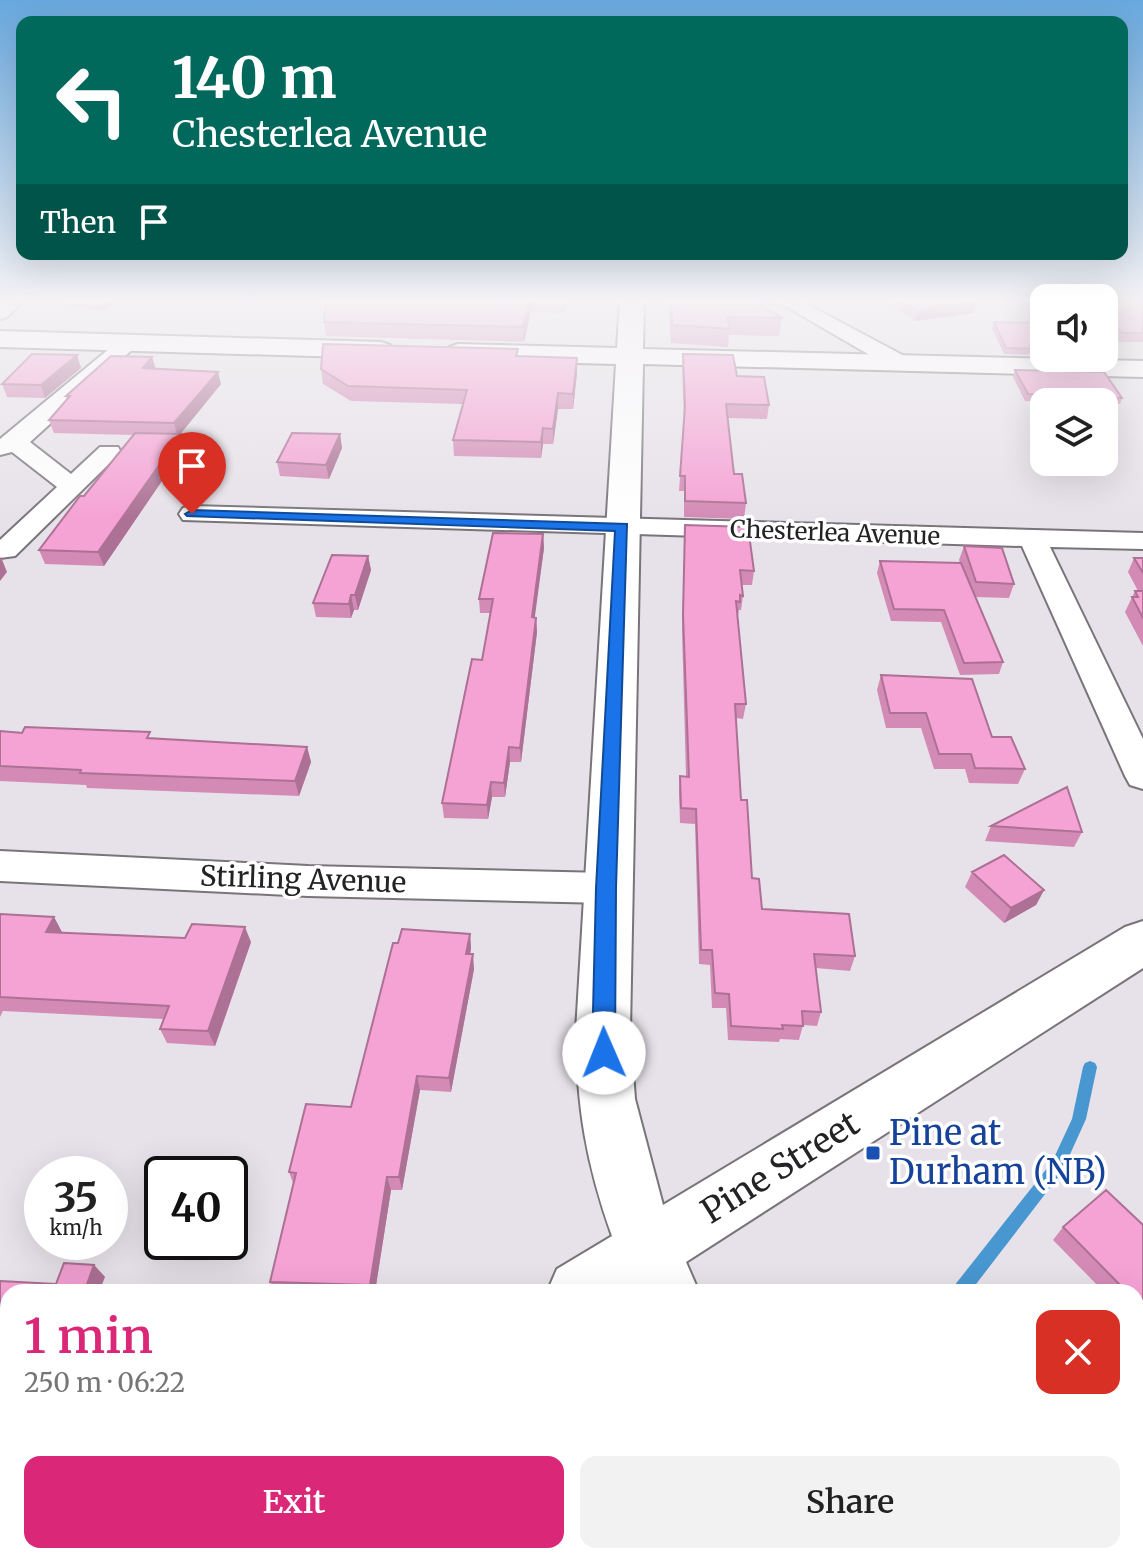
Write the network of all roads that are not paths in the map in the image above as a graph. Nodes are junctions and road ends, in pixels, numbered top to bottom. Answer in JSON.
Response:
{"nodes":[{"id":1,"x":93,"y":373,"type":"edge"},
{"id":2,"x":628,"y":373,"type":"edge"},
{"id":3,"x":8,"y":445,"type":"edge"},
{"id":4,"x":109,"y":452,"type":"dead end"},
{"id":5,"x":71,"y":486,"type":"junction"},
{"id":6,"x":192,"y":514,"type":"dead end"},
{"id":7,"x":622,"y":527,"type":"junction"},
{"id":8,"x":1033,"y":539,"type":"junction"},
{"id":9,"x":1143,"y":541,"type":"edge"},
{"id":10,"x":0,"y":550,"type":"edge"},
{"id":11,"x":1143,"y":776,"type":"edge"},
{"id":12,"x":0,"y":866,"type":"edge"},
{"id":13,"x":606,"y":888,"type":"junction"},
{"id":14,"x":1143,"y":942,"type":"edge"},
{"id":15,"x":657,"y":1271,"type":"edge"},
{"id":16,"x":609,"y":1284,"type":"edge"}],
"edges":[{"from":1,"to":3,"type":"street"},
{"from":2,"to":7,"type":"street"},
{"from":3,"to":5,"type":"street"},
{"from":4,"to":5,"type":"street"},
{"from":5,"to":10,"type":"street"},
{"from":6,"to":7,"type":"street","name":"Chesterlea Avenue"},
{"from":7,"to":8,"type":"street","name":"Chesterlea Avenue"},
{"from":7,"to":13,"type":"street"},
{"from":8,"to":9,"type":"street","name":"Chesterlea Avenue"},
{"from":8,"to":11,"type":"street"},
{"from":12,"to":13,"type":"street","name":"Stirling Avenue"},
{"from":13,"to":15,"type":"street"},
{"from":14,"to":15,"type":"street","name":"Pine Street"},
{"from":15,"to":16,"type":"street","name":"Pine Street"}]}
